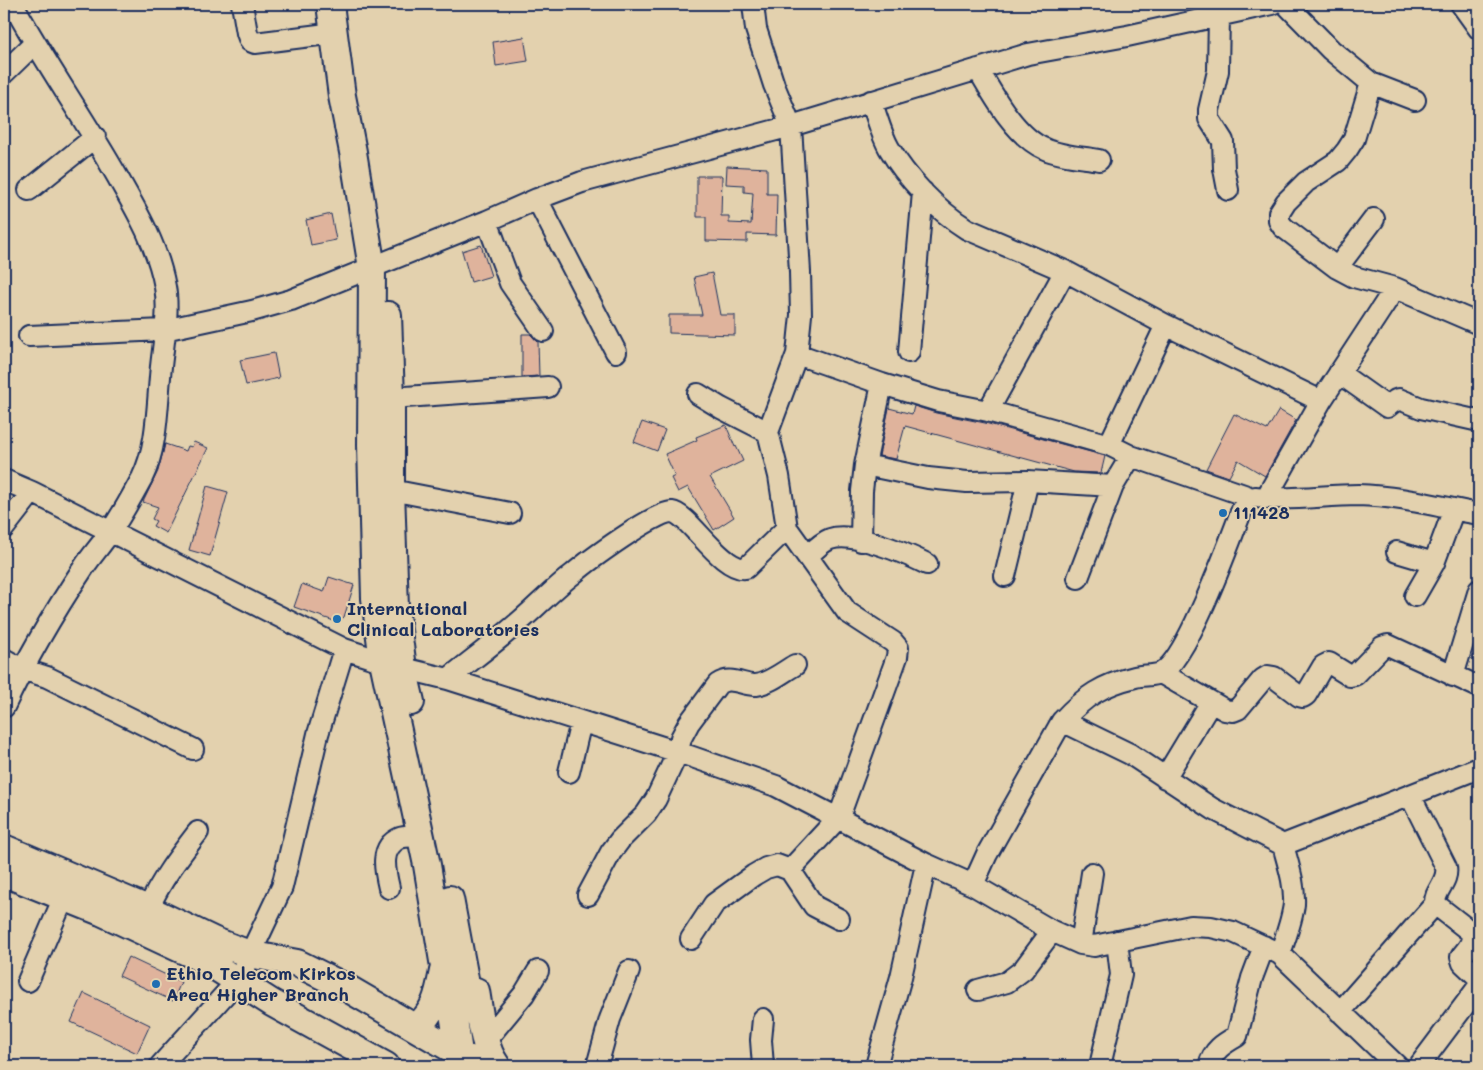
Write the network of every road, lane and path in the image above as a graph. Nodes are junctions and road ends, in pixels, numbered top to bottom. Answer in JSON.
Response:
{"nodes":[{"id":1,"x":13,"y":4,"type":"edge"},
{"id":2,"x":242,"y":4,"type":"edge"},
{"id":3,"x":330,"y":4,"type":"edge"},
{"id":4,"x":348,"y":4,"type":"edge"},
{"id":5,"x":753,"y":4,"type":"edge"},
{"id":6,"x":1272,"y":4,"type":"edge"},
{"id":7,"x":1286,"y":4,"type":"edge"},
{"id":8,"x":1461,"y":4,"type":"edge"},
{"id":9,"x":1238,"y":8,"type":"edge"},
{"id":10,"x":1219,"y":16,"type":"junction"},
{"id":11,"x":1479,"y":29,"type":"edge"},
{"id":12,"x":335,"y":33,"type":"junction"},
{"id":13,"x":35,"y":43,"type":"junction"},
{"id":14,"x":978,"y":69,"type":"junction"},
{"id":15,"x":4,"y":73,"type":"edge"},
{"id":16,"x":1371,"y":83,"type":"junction"},
{"id":17,"x":1416,"y":100,"type":"dead end"},
{"id":18,"x":871,"y":101,"type":"junction"},
{"id":19,"x":791,"y":126,"type":"junction"},
{"id":20,"x":95,"y":137,"type":"junction"},
{"id":21,"x":1099,"y":160,"type":"dead end"},
{"id":22,"x":29,"y":190,"type":"dead end"},
{"id":23,"x":1228,"y":190,"type":"dead end"},
{"id":24,"x":924,"y":192,"type":"junction"},
{"id":25,"x":537,"y":199,"type":"junction"},
{"id":26,"x":1374,"y":219,"type":"dead end"},
{"id":27,"x":487,"y":221,"type":"junction"},
{"id":28,"x":379,"y":265,"type":"junction"},
{"id":29,"x":1337,"y":268,"type":"junction"},
{"id":30,"x":1065,"y":271,"type":"junction"},
{"id":31,"x":1395,"y":288,"type":"junction"},
{"id":32,"x":1479,"y":324,"type":"edge"},
{"id":33,"x":1166,"y":325,"type":"junction"},
{"id":34,"x":164,"y":330,"type":"junction"},
{"id":35,"x":543,"y":331,"type":"dead end"},
{"id":36,"x":29,"y":336,"type":"dead end"},
{"id":37,"x":616,"y":352,"type":"dead end"},
{"id":38,"x":909,"y":352,"type":"dead end"},
{"id":39,"x":797,"y":354,"type":"junction"},
{"id":40,"x":1339,"y":373,"type":"junction"},
{"id":41,"x":882,"y":384,"type":"junction"},
{"id":42,"x":548,"y":387,"type":"dead end"},
{"id":43,"x":698,"y":394,"type":"dead end"},
{"id":44,"x":391,"y":398,"type":"junction"},
{"id":45,"x":1321,"y":401,"type":"junction"},
{"id":46,"x":988,"y":411,"type":"junction"},
{"id":47,"x":1479,"y":421,"type":"edge"},
{"id":48,"x":768,"y":432,"type":"junction"},
{"id":49,"x":1109,"y":445,"type":"junction"},
{"id":50,"x":1131,"y":456,"type":"junction"},
{"id":51,"x":866,"y":466,"type":"junction"},
{"id":52,"x":4,"y":480,"type":"edge"},
{"id":53,"x":1028,"y":480,"type":"junction"},
{"id":54,"x":1113,"y":486,"type":"junction"},
{"id":55,"x":391,"y":490,"type":"junction"},
{"id":56,"x":32,"y":492,"type":"junction"},
{"id":57,"x":1257,"y":497,"type":"junction"},
{"id":58,"x":1454,"y":509,"type":"junction"},
{"id":59,"x":510,"y":513,"type":"dead end"},
{"id":60,"x":1479,"y":514,"type":"edge"},
{"id":61,"x":4,"y":528,"type":"edge"},
{"id":62,"x":787,"y":528,"type":"junction"},
{"id":63,"x":110,"y":532,"type":"junction"},
{"id":64,"x":861,"y":540,"type":"junction"},
{"id":65,"x":1397,"y":552,"type":"dead end"},
{"id":66,"x":808,"y":556,"type":"junction"},
{"id":67,"x":1434,"y":563,"type":"junction"},
{"id":68,"x":927,"y":564,"type":"dead end"},
{"id":69,"x":1005,"y":576,"type":"dead end"},
{"id":70,"x":1078,"y":578,"type":"dead end"},
{"id":71,"x":1479,"y":590,"type":"edge"},
{"id":72,"x":1415,"y":596,"type":"dead end"},
{"id":73,"x":344,"y":649,"type":"junction"},
{"id":74,"x":4,"y":659,"type":"edge"},
{"id":75,"x":393,"y":665,"type":"junction"},
{"id":76,"x":795,"y":665,"type":"dead end"},
{"id":77,"x":22,"y":669,"type":"junction"},
{"id":78,"x":1161,"y":673,"type":"junction"},
{"id":79,"x":1453,"y":676,"type":"junction"},
{"id":80,"x":448,"y":679,"type":"junction"},
{"id":81,"x":1479,"y":687,"type":"edge"},
{"id":82,"x":1211,"y":702,"type":"junction"},
{"id":83,"x":4,"y":707,"type":"edge"},
{"id":84,"x":1062,"y":721,"type":"junction"},
{"id":85,"x":581,"y":722,"type":"junction"},
{"id":86,"x":193,"y":749,"type":"dead end"},
{"id":87,"x":678,"y":752,"type":"junction"},
{"id":88,"x":1479,"y":768,"type":"edge"},
{"id":89,"x":569,"y":772,"type":"dead end"},
{"id":90,"x":1166,"y":778,"type":"junction"},
{"id":91,"x":1410,"y":795,"type":"junction"},
{"id":92,"x":839,"y":818,"type":"junction"},
{"id":93,"x":198,"y":832,"type":"dead end"},
{"id":94,"x":420,"y":836,"type":"junction"},
{"id":95,"x":1283,"y":845,"type":"junction"},
{"id":96,"x":4,"y":848,"type":"edge"},
{"id":97,"x":926,"y":864,"type":"junction"},
{"id":98,"x":790,"y":870,"type":"junction"},
{"id":99,"x":4,"y":873,"type":"edge"},
{"id":100,"x":1092,"y":873,"type":"dead end"},
{"id":101,"x":973,"y":885,"type":"junction"},
{"id":102,"x":389,"y":888,"type":"dead end"},
{"id":103,"x":588,"y":895,"type":"dead end"},
{"id":104,"x":64,"y":897,"type":"junction"},
{"id":105,"x":1435,"y":904,"type":"junction"},
{"id":106,"x":148,"y":909,"type":"junction"},
{"id":107,"x":839,"y":919,"type":"dead end"},
{"id":108,"x":1052,"y":931,"type":"junction"},
{"id":109,"x":691,"y":939,"type":"dead end"},
{"id":110,"x":1117,"y":941,"type":"junction"},
{"id":111,"x":1081,"y":944,"type":"junction"},
{"id":112,"x":1272,"y":950,"type":"junction"},
{"id":113,"x":249,"y":954,"type":"junction"},
{"id":114,"x":453,"y":966,"type":"junction"},
{"id":115,"x":538,"y":971,"type":"dead end"},
{"id":116,"x":630,"y":971,"type":"dead end"},
{"id":117,"x":1479,"y":978,"type":"edge"},
{"id":118,"x":238,"y":980,"type":"junction"},
{"id":119,"x":28,"y":981,"type":"dead end"},
{"id":120,"x":1479,"y":986,"type":"edge"},
{"id":121,"x":978,"y":990,"type":"dead end"},
{"id":122,"x":1340,"y":1012,"type":"junction"},
{"id":123,"x":763,"y":1019,"type":"dead end"},
{"id":124,"x":416,"y":1028,"type":"junction"},
{"id":125,"x":477,"y":1060,"type":"edge"},
{"id":126,"x":160,"y":1066,"type":"edge"},
{"id":127,"x":386,"y":1066,"type":"edge"},
{"id":128,"x":596,"y":1066,"type":"edge"},
{"id":129,"x":763,"y":1066,"type":"edge"},
{"id":130,"x":876,"y":1066,"type":"edge"},
{"id":131,"x":1100,"y":1066,"type":"edge"},
{"id":132,"x":1209,"y":1066,"type":"edge"},
{"id":133,"x":1397,"y":1066,"type":"edge"},
{"id":134,"x":1418,"y":1066,"type":"edge"}],
"edges":[{"from":1,"to":13,"type":"street"},
{"from":2,"to":12,"type":"street"},
{"from":3,"to":12,"type":"main road"},
{"from":4,"to":28,"type":"main road"},
{"from":5,"to":19,"type":"street"},
{"from":6,"to":9,"type":"street"},
{"from":7,"to":16,"type":"street"},
{"from":8,"to":11,"type":"street"},
{"from":9,"to":10,"type":"street"},
{"from":10,"to":14,"type":"street"},
{"from":10,"to":23,"type":"street"},
{"from":12,"to":28,"type":"main road"},
{"from":13,"to":15,"type":"street"},
{"from":13,"to":20,"type":"street"},
{"from":14,"to":18,"type":"street"},
{"from":14,"to":21,"type":"street"},
{"from":16,"to":17,"type":"street"},
{"from":16,"to":29,"type":"street"},
{"from":18,"to":19,"type":"street"},
{"from":18,"to":24,"type":"street"},
{"from":19,"to":25,"type":"street"},
{"from":19,"to":39,"type":"street"},
{"from":20,"to":22,"type":"street"},
{"from":20,"to":34,"type":"street"},
{"from":24,"to":30,"type":"street"},
{"from":24,"to":38,"type":"street"},
{"from":25,"to":27,"type":"street"},
{"from":25,"to":37,"type":"street"},
{"from":26,"to":29,"type":"street"},
{"from":27,"to":28,"type":"street"},
{"from":27,"to":35,"type":"street"},
{"from":28,"to":34,"type":"street"},
{"from":28,"to":44,"type":"main road"},
{"from":28,"to":75,"type":"main road"},
{"from":29,"to":31,"type":"street"},
{"from":30,"to":33,"type":"street"},
{"from":30,"to":46,"type":"street"},
{"from":31,"to":32,"type":"street"},
{"from":31,"to":40,"type":"street"},
{"from":33,"to":45,"type":"street"},
{"from":33,"to":49,"type":"street"},
{"from":34,"to":36,"type":"street"},
{"from":34,"to":63,"type":"street"},
{"from":39,"to":41,"type":"street"},
{"from":39,"to":48,"type":"street"},
{"from":40,"to":45,"type":"street"},
{"from":40,"to":47,"type":"street"},
{"from":41,"to":46,"type":"street"},
{"from":41,"to":51,"type":"street"},
{"from":42,"to":44,"type":"street"},
{"from":43,"to":48,"type":"street"},
{"from":44,"to":55,"type":"main road"},
{"from":45,"to":57,"type":"street"},
{"from":46,"to":49,"type":"street"},
{"from":48,"to":62,"type":"street"},
{"from":49,"to":50,"type":"street"},
{"from":50,"to":54,"type":"street"},
{"from":50,"to":57,"type":"street"},
{"from":51,"to":53,"type":"street"},
{"from":51,"to":64,"type":"street"},
{"from":52,"to":56,"type":"street"},
{"from":53,"to":54,"type":"street"},
{"from":53,"to":69,"type":"street"},
{"from":54,"to":70,"type":"street"},
{"from":55,"to":59,"type":"street"},
{"from":55,"to":75,"type":"main road"},
{"from":56,"to":61,"type":"street"},
{"from":56,"to":63,"type":"street"},
{"from":57,"to":58,"type":"street"},
{"from":57,"to":78,"type":"street"},
{"from":58,"to":60,"type":"street"},
{"from":58,"to":67,"type":"street"},
{"from":62,"to":66,"type":"street"},
{"from":62,"to":80,"type":"street"},
{"from":63,"to":73,"type":"street"},
{"from":63,"to":77,"type":"street"},
{"from":64,"to":66,"type":"street"},
{"from":64,"to":68,"type":"street"},
{"from":65,"to":67,"type":"street"},
{"from":66,"to":92,"type":"street"},
{"from":67,"to":72,"type":"street"},
{"from":71,"to":79,"type":"street"},
{"from":73,"to":75,"type":"street"},
{"from":73,"to":113,"type":"street"},
{"from":74,"to":77,"type":"street"},
{"from":75,"to":80,"type":"street"},
{"from":75,"to":94,"type":"main road"},
{"from":75,"to":114,"type":"main road"},
{"from":76,"to":87,"type":"street"},
{"from":77,"to":83,"type":"street"},
{"from":77,"to":86,"type":"street"},
{"from":78,"to":82,"type":"street"},
{"from":78,"to":84,"type":"street"},
{"from":79,"to":81,"type":"street"},
{"from":79,"to":82,"type":"street"},
{"from":80,"to":85,"type":"street"},
{"from":82,"to":90,"type":"street"},
{"from":84,"to":90,"type":"street"},
{"from":84,"to":101,"type":"street"},
{"from":85,"to":87,"type":"street"},
{"from":85,"to":89,"type":"street"},
{"from":87,"to":92,"type":"street"},
{"from":87,"to":103,"type":"street"},
{"from":88,"to":91,"type":"street"},
{"from":90,"to":95,"type":"street"},
{"from":91,"to":95,"type":"street"},
{"from":91,"to":105,"type":"street"},
{"from":92,"to":97,"type":"street"},
{"from":92,"to":98,"type":"street"},
{"from":93,"to":106,"type":"street"},
{"from":94,"to":102,"type":"street"},
{"from":94,"to":114,"type":"main road"},
{"from":95,"to":112,"type":"street"},
{"from":96,"to":106,"type":"main road"},
{"from":97,"to":101,"type":"street"},
{"from":97,"to":130,"type":"street"},
{"from":98,"to":107,"type":"street"},
{"from":98,"to":109,"type":"street"},
{"from":99,"to":104,"type":"main road"},
{"from":100,"to":111,"type":"street"},
{"from":101,"to":108,"type":"street"},
{"from":104,"to":118,"type":"main road"},
{"from":104,"to":119,"type":"street"},
{"from":105,"to":117,"type":"street"},
{"from":105,"to":122,"type":"street"},
{"from":106,"to":113,"type":"main road"},
{"from":108,"to":111,"type":"street"},
{"from":108,"to":121,"type":"street"},
{"from":110,"to":111,"type":"street"},
{"from":110,"to":112,"type":"street"},
{"from":110,"to":131,"type":"street"},
{"from":112,"to":122,"type":"street"},
{"from":112,"to":132,"type":"street"},
{"from":113,"to":118,"type":"street"},
{"from":113,"to":124,"type":"main road"},
{"from":114,"to":124,"type":"main road"},
{"from":114,"to":125,"type":"main road"},
{"from":115,"to":125,"type":"street"},
{"from":116,"to":128,"type":"street"},
{"from":118,"to":126,"type":"street"},
{"from":118,"to":127,"type":"main road"},
{"from":120,"to":134,"type":"street"},
{"from":122,"to":133,"type":"street"},
{"from":123,"to":129,"type":"street"},
{"from":124,"to":125,"type":"main road"}]}
